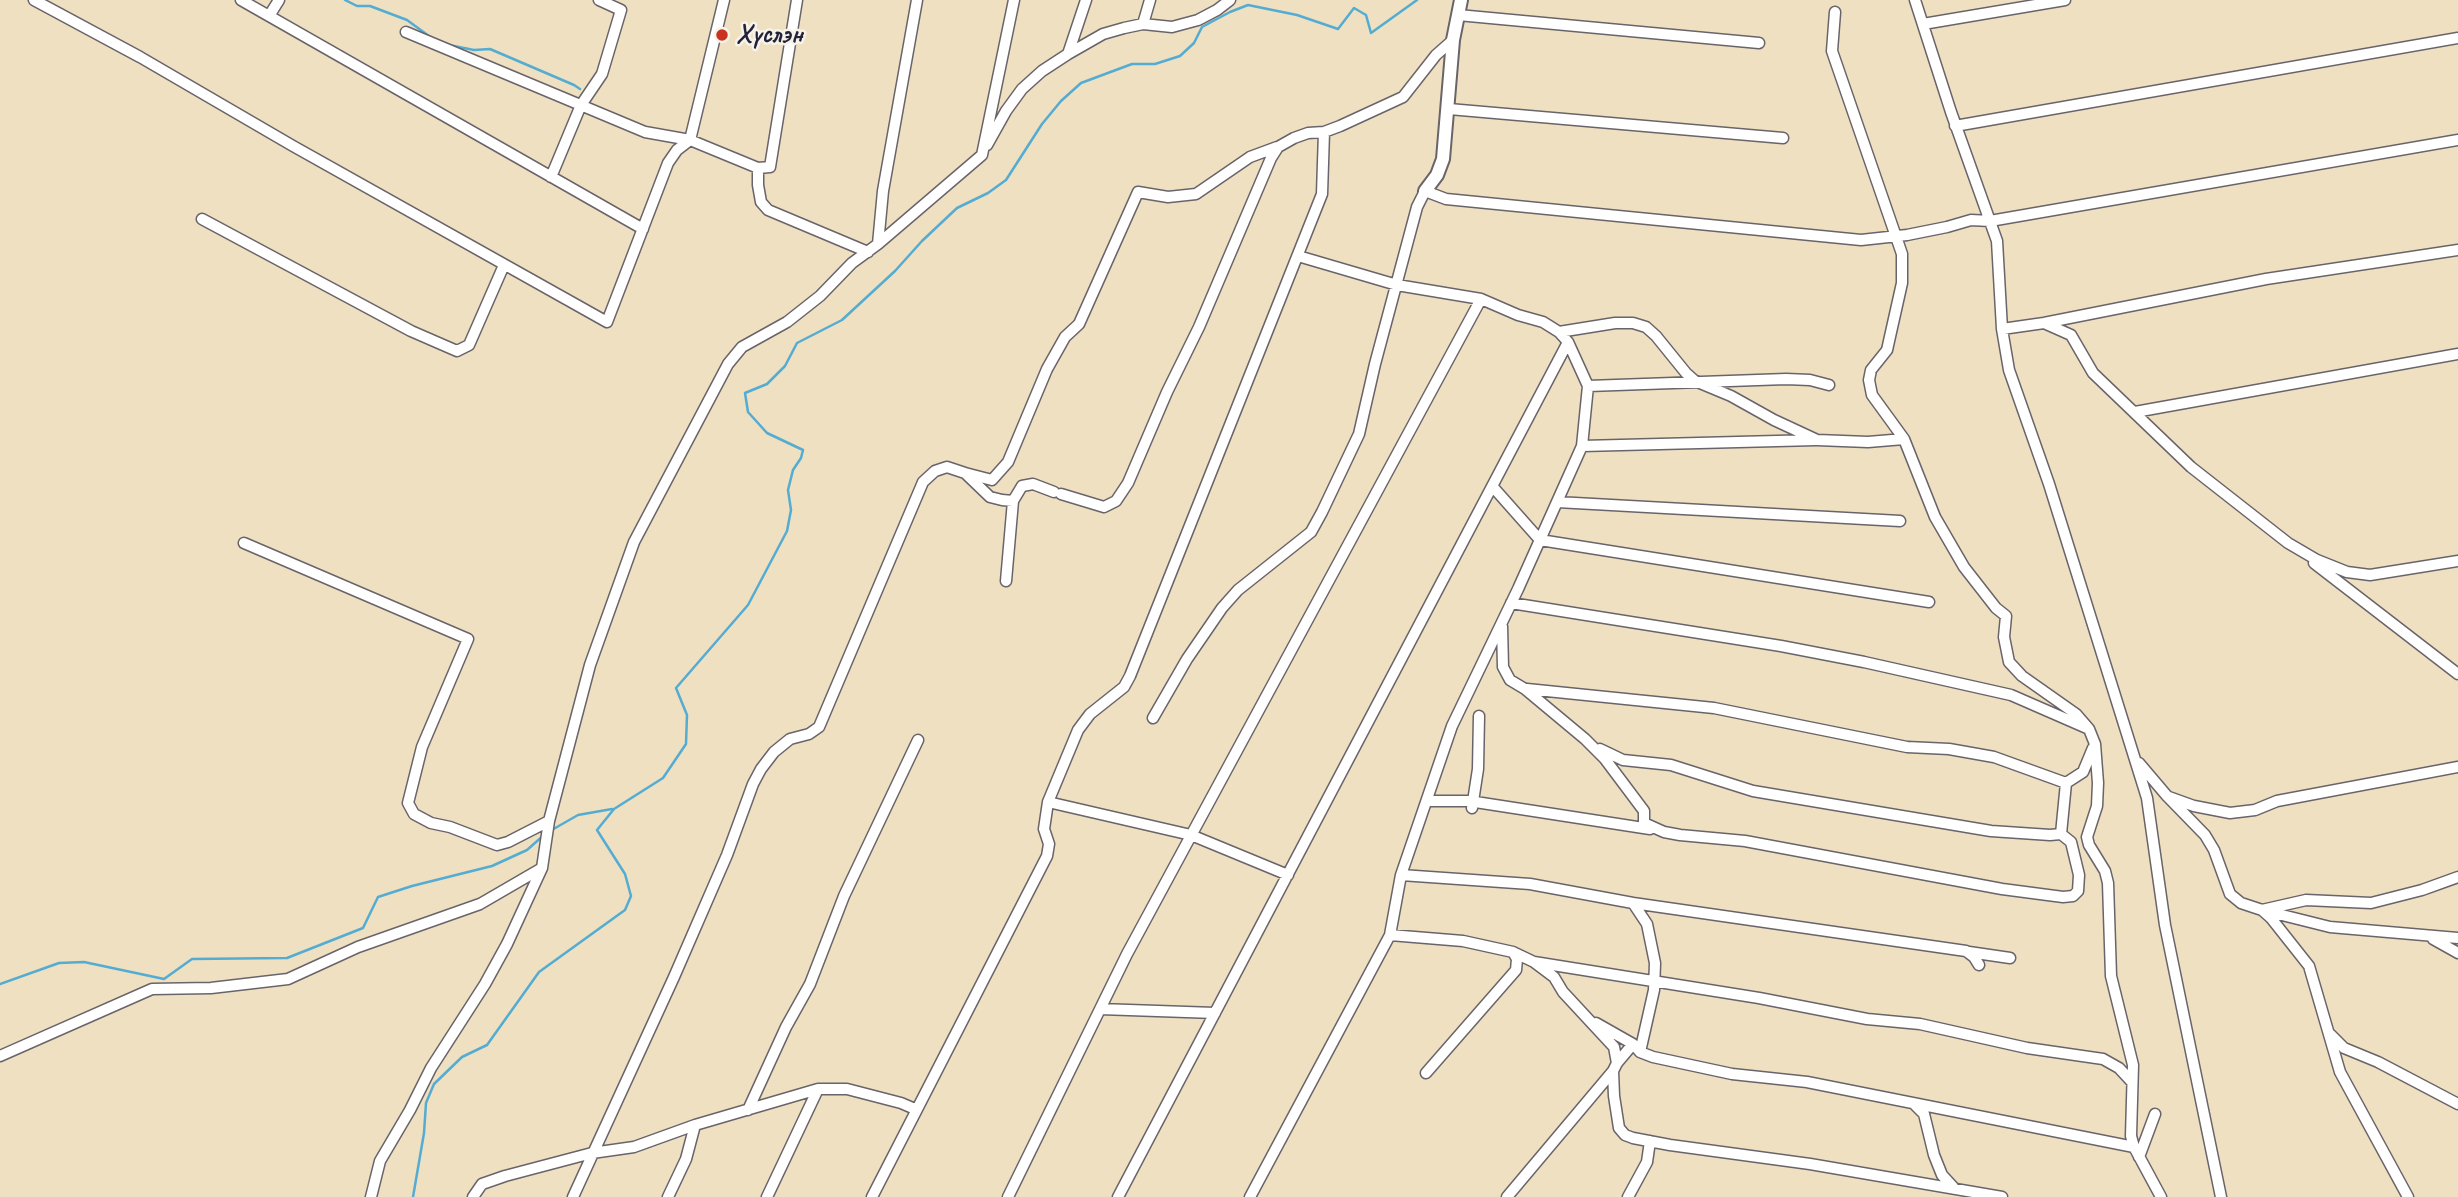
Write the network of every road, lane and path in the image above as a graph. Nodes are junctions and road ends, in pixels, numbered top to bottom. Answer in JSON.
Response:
{"nodes":[{"id":1,"x":34,"y":0,"type":"edge"},
{"id":2,"x":241,"y":0,"type":"edge"},
{"id":3,"x":279,"y":0,"type":"edge"},
{"id":4,"x":599,"y":0,"type":"edge"},
{"id":5,"x":626,"y":0,"type":"edge"},
{"id":6,"x":724,"y":0,"type":"edge"},
{"id":7,"x":797,"y":0,"type":"edge"},
{"id":8,"x":917,"y":0,"type":"edge"},
{"id":9,"x":1014,"y":0,"type":"edge"},
{"id":10,"x":1086,"y":0,"type":"edge"},
{"id":11,"x":1150,"y":0,"type":"edge"},
{"id":12,"x":1230,"y":0,"type":"edge"},
{"id":13,"x":1461,"y":0,"type":"edge"},
{"id":14,"x":1915,"y":0,"type":"edge"},
{"id":15,"x":2065,"y":0,"type":"edge"},
{"id":16,"x":621,"y":10,"type":"junction"},
{"id":17,"x":1835,"y":12,"type":"dead end"},
{"id":18,"x":1458,"y":15,"type":"junction"},
{"id":19,"x":269,"y":16,"type":"junction"},
{"id":20,"x":1143,"y":24,"type":"junction"},
{"id":21,"x":1923,"y":24,"type":"junction"},
{"id":22,"x":406,"y":33,"type":"dead end"},
{"id":23,"x":2458,"y":38,"type":"edge"},
{"id":24,"x":1453,"y":40,"type":"junction"},
{"id":25,"x":1759,"y":43,"type":"dead end"},
{"id":26,"x":1068,"y":54,"type":"junction"},
{"id":27,"x":581,"y":105,"type":"junction"},
{"id":28,"x":1449,"y":109,"type":"junction"},
{"id":29,"x":1955,"y":125,"type":"junction"},
{"id":30,"x":1324,"y":132,"type":"junction"},
{"id":31,"x":1783,"y":138,"type":"dead end"},
{"id":32,"x":690,"y":139,"type":"junction"},
{"id":33,"x":2458,"y":140,"type":"edge"},
{"id":34,"x":1278,"y":147,"type":"junction"},
{"id":35,"x":982,"y":155,"type":"junction"},
{"id":36,"x":758,"y":168,"type":"junction"},
{"id":37,"x":551,"y":177,"type":"junction"},
{"id":38,"x":1425,"y":191,"type":"junction"},
{"id":39,"x":202,"y":219,"type":"dead end"},
{"id":40,"x":1990,"y":221,"type":"junction"},
{"id":41,"x":643,"y":229,"type":"junction"},
{"id":42,"x":1897,"y":236,"type":"junction"},
{"id":43,"x":878,"y":244,"type":"junction"},
{"id":44,"x":2458,"y":250,"type":"edge"},
{"id":45,"x":868,"y":252,"type":"junction"},
{"id":46,"x":1298,"y":256,"type":"junction"},
{"id":47,"x":504,"y":265,"type":"junction"},
{"id":48,"x":1397,"y":285,"type":"junction"},
{"id":49,"x":1481,"y":299,"type":"junction"},
{"id":50,"x":2044,"y":323,"type":"junction"},
{"id":51,"x":2002,"y":329,"type":"junction"},
{"id":52,"x":1559,"y":332,"type":"junction"},
{"id":53,"x":1568,"y":342,"type":"junction"},
{"id":54,"x":2458,"y":354,"type":"edge"},
{"id":55,"x":1695,"y":381,"type":"junction"},
{"id":56,"x":1829,"y":385,"type":"dead end"},
{"id":57,"x":1588,"y":386,"type":"junction"},
{"id":58,"x":2135,"y":412,"type":"junction"},
{"id":59,"x":1904,"y":439,"type":"junction"},
{"id":60,"x":1817,"y":440,"type":"junction"},
{"id":61,"x":1582,"y":446,"type":"junction"},
{"id":62,"x":965,"y":473,"type":"junction"},
{"id":63,"x":1493,"y":487,"type":"junction"},
{"id":64,"x":1013,"y":501,"type":"junction"},
{"id":65,"x":1557,"y":502,"type":"junction"},
{"id":66,"x":1900,"y":521,"type":"dead end"},
{"id":67,"x":1540,"y":540,"type":"junction"},
{"id":68,"x":244,"y":543,"type":"dead end"},
{"id":69,"x":2288,"y":543,"type":"junction"},
{"id":70,"x":2458,"y":561,"type":"edge"},
{"id":71,"x":1006,"y":582,"type":"dead end"},
{"id":72,"x":1929,"y":602,"type":"dead end"},
{"id":73,"x":1511,"y":603,"type":"junction"},
{"id":74,"x":1502,"y":622,"type":"junction"},
{"id":75,"x":2458,"y":674,"type":"edge"},
{"id":76,"x":1525,"y":689,"type":"junction"},
{"id":77,"x":1479,"y":716,"type":"dead end"},
{"id":78,"x":1153,"y":718,"type":"dead end"},
{"id":79,"x":2089,"y":729,"type":"junction"},
{"id":80,"x":1584,"y":739,"type":"junction"},
{"id":81,"x":918,"y":740,"type":"dead end"},
{"id":82,"x":2095,"y":744,"type":"junction"},
{"id":83,"x":2134,"y":758,"type":"junction"},
{"id":84,"x":2458,"y":767,"type":"edge"},
{"id":85,"x":2066,"y":783,"type":"junction"},
{"id":86,"x":2167,"y":796,"type":"junction"},
{"id":87,"x":1427,"y":801,"type":"junction"},
{"id":88,"x":1048,"y":802,"type":"junction"},
{"id":89,"x":1472,"y":805,"type":"junction"},
{"id":90,"x":549,"y":821,"type":"junction"},
{"id":91,"x":1664,"y":832,"type":"junction"},
{"id":92,"x":2061,"y":834,"type":"junction"},
{"id":93,"x":1191,"y":835,"type":"junction"},
{"id":94,"x":542,"y":868,"type":"junction"},
{"id":95,"x":1288,"y":875,"type":"junction"},
{"id":96,"x":1401,"y":875,"type":"junction"},
{"id":97,"x":2458,"y":877,"type":"edge"},
{"id":98,"x":1633,"y":903,"type":"junction"},
{"id":99,"x":2262,"y":910,"type":"junction"},
{"id":100,"x":1390,"y":935,"type":"junction"},
{"id":101,"x":2430,"y":936,"type":"junction"},
{"id":102,"x":2458,"y":938,"type":"edge"},
{"id":103,"x":1513,"y":951,"type":"junction"},
{"id":104,"x":1966,"y":951,"type":"junction"},
{"id":105,"x":2458,"y":953,"type":"edge"},
{"id":106,"x":2010,"y":958,"type":"dead end"},
{"id":107,"x":1534,"y":962,"type":"junction"},
{"id":108,"x":1979,"y":965,"type":"dead end"},
{"id":109,"x":1655,"y":981,"type":"junction"},
{"id":110,"x":1100,"y":1009,"type":"junction"},
{"id":111,"x":1215,"y":1013,"type":"junction"},
{"id":112,"x":2323,"y":1017,"type":"junction"},
{"id":113,"x":1587,"y":1018,"type":"junction"},
{"id":114,"x":1637,"y":1048,"type":"junction"},
{"id":115,"x":0,"y":1056,"type":"edge"},
{"id":116,"x":1615,"y":1067,"type":"junction"},
{"id":117,"x":1426,"y":1073,"type":"dead end"},
{"id":118,"x":2132,"y":1082,"type":"junction"},
{"id":119,"x":818,"y":1089,"type":"junction"},
{"id":120,"x":2458,"y":1104,"type":"edge"},
{"id":121,"x":1915,"y":1105,"type":"junction"},
{"id":122,"x":748,"y":1110,"type":"junction"},
{"id":123,"x":915,"y":1110,"type":"junction"},
{"id":124,"x":2155,"y":1114,"type":"dead end"},
{"id":125,"x":695,"y":1125,"type":"junction"},
{"id":126,"x":1650,"y":1141,"type":"junction"},
{"id":127,"x":2134,"y":1147,"type":"junction"},
{"id":128,"x":592,"y":1153,"type":"junction"},
{"id":129,"x":2139,"y":1157,"type":"junction"},
{"id":130,"x":1258,"y":1185,"type":"junction"},
{"id":131,"x":1954,"y":1188,"type":"junction"},
{"id":132,"x":2404,"y":1195,"type":"edge"},
{"id":133,"x":371,"y":1197,"type":"edge"},
{"id":134,"x":473,"y":1197,"type":"edge"},
{"id":135,"x":573,"y":1197,"type":"edge"},
{"id":136,"x":668,"y":1197,"type":"edge"},
{"id":137,"x":767,"y":1197,"type":"edge"},
{"id":138,"x":872,"y":1197,"type":"edge"},
{"id":139,"x":1008,"y":1197,"type":"edge"},
{"id":140,"x":1118,"y":1197,"type":"edge"},
{"id":141,"x":1250,"y":1197,"type":"edge"},
{"id":142,"x":1259,"y":1197,"type":"edge"},
{"id":143,"x":1507,"y":1197,"type":"edge"},
{"id":144,"x":1628,"y":1197,"type":"edge"},
{"id":145,"x":2002,"y":1197,"type":"edge"},
{"id":146,"x":2161,"y":1197,"type":"edge"},
{"id":147,"x":2221,"y":1197,"type":"edge"}],
"edges":[{"from":1,"to":47,"type":"street"},
{"from":2,"to":19,"type":"street"},
{"from":3,"to":19,"type":"street"},
{"from":4,"to":16,"type":"street"},
{"from":5,"to":16,"type":"street"},
{"from":6,"to":32,"type":"street"},
{"from":7,"to":36,"type":"street"},
{"from":8,"to":43,"type":"street"},
{"from":9,"to":35,"type":"street"},
{"from":10,"to":26,"type":"street"},
{"from":11,"to":20,"type":"street"},
{"from":12,"to":20,"type":"street"},
{"from":13,"to":18,"type":"street"},
{"from":14,"to":21,"type":"street"},
{"from":15,"to":21,"type":"street"},
{"from":16,"to":27,"type":"street"},
{"from":17,"to":42,"type":"street"},
{"from":18,"to":24,"type":"street"},
{"from":18,"to":25,"type":"street"},
{"from":19,"to":37,"type":"street"},
{"from":20,"to":26,"type":"street"},
{"from":21,"to":29,"type":"street"},
{"from":22,"to":27,"type":"street"},
{"from":23,"to":29,"type":"street"},
{"from":24,"to":28,"type":"street"},
{"from":24,"to":30,"type":"street"},
{"from":26,"to":35,"type":"street"},
{"from":27,"to":32,"type":"street"},
{"from":27,"to":37,"type":"street"},
{"from":28,"to":31,"type":"street"},
{"from":28,"to":38,"type":"street"},
{"from":29,"to":40,"type":"street"},
{"from":30,"to":34,"type":"street"},
{"from":30,"to":46,"type":"street"},
{"from":32,"to":36,"type":"street"},
{"from":32,"to":41,"type":"street"},
{"from":33,"to":40,"type":"street"},
{"from":34,"to":62,"type":"street"},
{"from":34,"to":64,"type":"street"},
{"from":35,"to":43,"type":"street"},
{"from":36,"to":45,"type":"street"},
{"from":37,"to":41,"type":"street"},
{"from":38,"to":42,"type":"street"},
{"from":38,"to":48,"type":"street"},
{"from":39,"to":47,"type":"street"},
{"from":40,"to":42,"type":"street"},
{"from":40,"to":51,"type":"street"},
{"from":41,"to":47,"type":"street"},
{"from":42,"to":59,"type":"street"},
{"from":43,"to":45,"type":"street"},
{"from":44,"to":50,"type":"street"},
{"from":45,"to":90,"type":"street"},
{"from":46,"to":48,"type":"street"},
{"from":46,"to":88,"type":"street"},
{"from":48,"to":49,"type":"street"},
{"from":48,"to":78,"type":"street"},
{"from":49,"to":52,"type":"street"},
{"from":49,"to":93,"type":"street"},
{"from":50,"to":51,"type":"street"},
{"from":50,"to":58,"type":"street"},
{"from":51,"to":83,"type":"street"},
{"from":52,"to":53,"type":"street"},
{"from":52,"to":55,"type":"street"},
{"from":53,"to":57,"type":"street"},
{"from":53,"to":63,"type":"street"},
{"from":54,"to":58,"type":"street"},
{"from":55,"to":56,"type":"street"},
{"from":55,"to":57,"type":"street"},
{"from":55,"to":60,"type":"street"},
{"from":57,"to":61,"type":"street"},
{"from":58,"to":69,"type":"street"},
{"from":59,"to":60,"type":"street"},
{"from":59,"to":79,"type":"street"},
{"from":60,"to":61,"type":"street"},
{"from":61,"to":65,"type":"street"},
{"from":62,"to":64,"type":"street"},
{"from":62,"to":128,"type":"street"},
{"from":63,"to":67,"type":"street"},
{"from":63,"to":95,"type":"street"},
{"from":64,"to":71,"type":"street"},
{"from":65,"to":66,"type":"street"},
{"from":65,"to":67,"type":"street"},
{"from":67,"to":72,"type":"street"},
{"from":67,"to":73,"type":"street"},
{"from":68,"to":90,"type":"street"},
{"from":69,"to":70,"type":"street"},
{"from":69,"to":75,"type":"street"},
{"from":73,"to":74,"type":"street"},
{"from":73,"to":79,"type":"street"},
{"from":74,"to":76,"type":"street"},
{"from":74,"to":87,"type":"street"},
{"from":76,"to":80,"type":"street"},
{"from":76,"to":85,"type":"street"},
{"from":77,"to":89,"type":"street"},
{"from":79,"to":82,"type":"street"},
{"from":80,"to":91,"type":"street"},
{"from":80,"to":92,"type":"street"},
{"from":81,"to":122,"type":"street"},
{"from":82,"to":85,"type":"street"},
{"from":82,"to":118,"type":"street"},
{"from":83,"to":86,"type":"street"},
{"from":83,"to":147,"type":"street"},
{"from":84,"to":86,"type":"street"},
{"from":85,"to":92,"type":"street"},
{"from":86,"to":99,"type":"street"},
{"from":87,"to":89,"type":"street"},
{"from":87,"to":96,"type":"street"},
{"from":88,"to":93,"type":"street"},
{"from":88,"to":123,"type":"street"},
{"from":89,"to":91,"type":"street"},
{"from":90,"to":94,"type":"street"},
{"from":91,"to":92,"type":"street"},
{"from":93,"to":95,"type":"street"},
{"from":93,"to":110,"type":"street"},
{"from":94,"to":115,"type":"street"},
{"from":94,"to":133,"type":"street"},
{"from":95,"to":111,"type":"street"},
{"from":96,"to":98,"type":"street"},
{"from":96,"to":100,"type":"street"},
{"from":97,"to":99,"type":"street"},
{"from":98,"to":104,"type":"street"},
{"from":98,"to":109,"type":"street"},
{"from":99,"to":101,"type":"street"},
{"from":99,"to":112,"type":"street"},
{"from":100,"to":103,"type":"street"},
{"from":100,"to":130,"type":"street"},
{"from":101,"to":102,"type":"street"},
{"from":101,"to":105,"type":"street"},
{"from":103,"to":107,"type":"street"},
{"from":103,"to":117,"type":"street"},
{"from":104,"to":106,"type":"street"},
{"from":104,"to":108,"type":"street"},
{"from":107,"to":109,"type":"street"},
{"from":107,"to":113,"type":"street"},
{"from":109,"to":114,"type":"street"},
{"from":109,"to":118,"type":"street"},
{"from":110,"to":111,"type":"street"},
{"from":110,"to":139,"type":"street"},
{"from":111,"to":140,"type":"street"},
{"from":112,"to":120,"type":"street"},
{"from":112,"to":132,"type":"street"},
{"from":113,"to":114,"type":"street"},
{"from":113,"to":116,"type":"street"},
{"from":114,"to":116,"type":"street"},
{"from":114,"to":121,"type":"street"},
{"from":116,"to":126,"type":"street"},
{"from":116,"to":143,"type":"street"},
{"from":118,"to":127,"type":"street"},
{"from":119,"to":122,"type":"street"},
{"from":119,"to":123,"type":"street"},
{"from":119,"to":137,"type":"street"},
{"from":121,"to":127,"type":"street"},
{"from":121,"to":131,"type":"street"},
{"from":122,"to":125,"type":"street"},
{"from":123,"to":138,"type":"street"},
{"from":124,"to":129,"type":"street"},
{"from":125,"to":128,"type":"street"},
{"from":125,"to":136,"type":"street"},
{"from":126,"to":131,"type":"street"},
{"from":126,"to":144,"type":"street"},
{"from":127,"to":129,"type":"street"},
{"from":128,"to":134,"type":"street"},
{"from":128,"to":135,"type":"street"},
{"from":129,"to":146,"type":"street"},
{"from":130,"to":141,"type":"street"},
{"from":130,"to":142,"type":"street"},
{"from":131,"to":145,"type":"street"}]}
